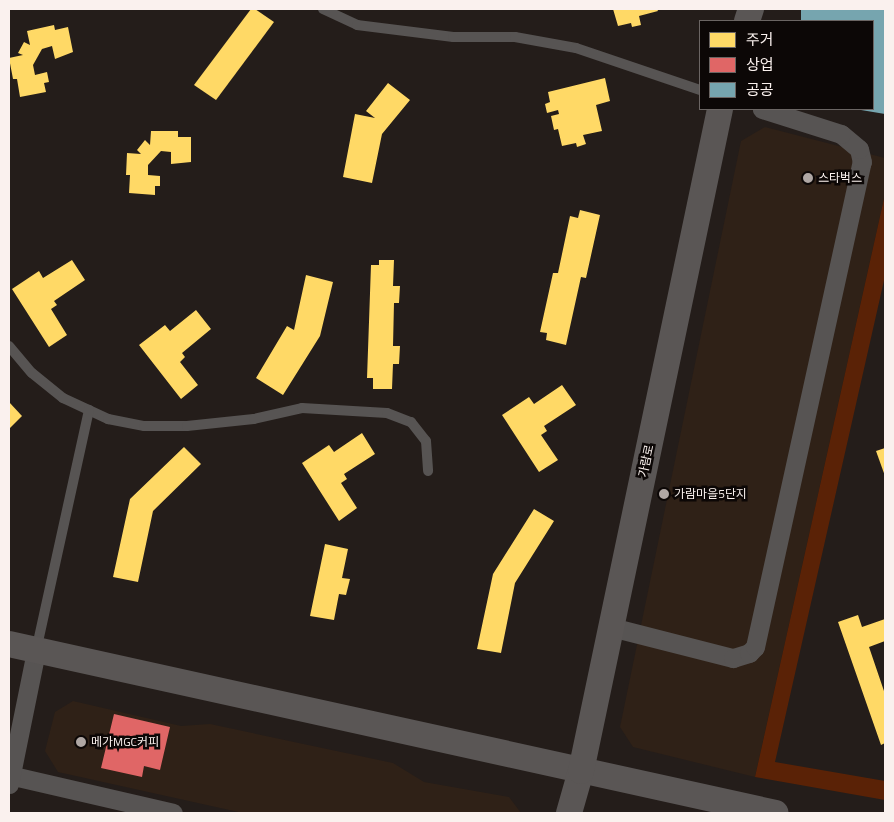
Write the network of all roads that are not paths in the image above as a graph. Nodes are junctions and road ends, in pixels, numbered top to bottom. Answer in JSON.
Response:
{"nodes":[{"id":1,"x":323,"y":9,"type":"edge"},
{"id":2,"x":699,"y":90,"type":"edge"},
{"id":3,"x":720,"y":110,"type":"edge"},
{"id":4,"x":765,"y":110,"type":"edge"},
{"id":5,"x":9,"y":346,"type":"edge"},
{"id":6,"x":89,"y":410,"type":"junction"},
{"id":7,"x":428,"y":471,"type":"dead end"},
{"id":8,"x":611,"y":627,"type":"junction"},
{"id":9,"x":9,"y":644,"type":"edge"},
{"id":10,"x":36,"y":651,"type":"junction"},
{"id":11,"x":580,"y":771,"type":"junction"},
{"id":12,"x":9,"y":778,"type":"edge"},
{"id":13,"x":733,"y":809,"type":"edge"},
{"id":14,"x":173,"y":813,"type":"edge"},
{"id":15,"x":569,"y":813,"type":"edge"},
{"id":16,"x":776,"y":813,"type":"edge"}],
"edges":[{"from":1,"to":2,"type":"lane"},
{"from":3,"to":8,"type":"street","name":"가람로"},
{"from":4,"to":8,"type":"street"},
{"from":5,"to":6,"type":"lane"},
{"from":6,"to":7,"type":"lane"},
{"from":6,"to":10,"type":"lane"},
{"from":8,"to":11,"type":"street","name":"가람로"},
{"from":9,"to":10,"type":"street"},
{"from":10,"to":11,"type":"street"},
{"from":10,"to":12,"type":"street"},
{"from":11,"to":13,"type":"street"},
{"from":11,"to":15,"type":"street","name":"가람로"},
{"from":12,"to":14,"type":"street"},
{"from":13,"to":16,"type":"street"}]}
